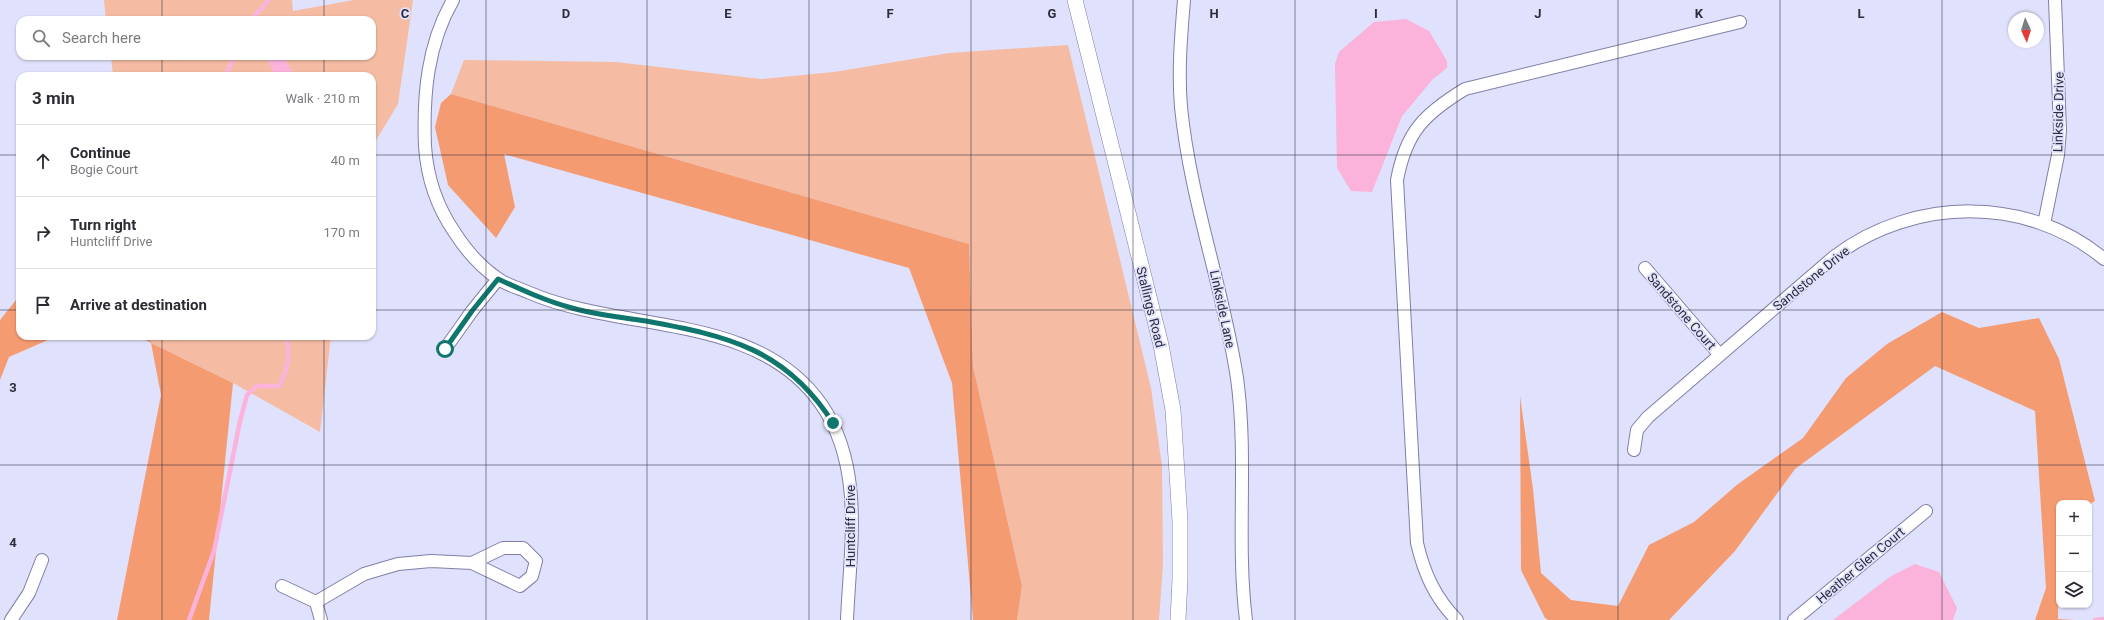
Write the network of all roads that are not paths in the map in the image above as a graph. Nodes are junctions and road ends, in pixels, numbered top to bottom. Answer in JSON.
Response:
{"nodes":[{"id":1,"x":453,"y":0,"type":"edge"},
{"id":2,"x":1075,"y":0,"type":"edge"},
{"id":3,"x":1184,"y":0,"type":"edge"},
{"id":4,"x":2055,"y":0,"type":"edge"},
{"id":5,"x":1740,"y":22,"type":"dead end"},
{"id":6,"x":2044,"y":224,"type":"junction"},
{"id":7,"x":2104,"y":259,"type":"edge"},
{"id":8,"x":1645,"y":268,"type":"dead end"},
{"id":9,"x":498,"y":279,"type":"junction"},
{"id":10,"x":445,"y":349,"type":"dead end"},
{"id":11,"x":1719,"y":354,"type":"junction"},
{"id":12,"x":1634,"y":450,"type":"dead end"},
{"id":13,"x":1926,"y":511,"type":"dead end"},
{"id":14,"x":42,"y":560,"type":"dead end"},
{"id":15,"x":472,"y":563,"type":"junction"},
{"id":16,"x":282,"y":586,"type":"dead end"},
{"id":17,"x":316,"y":602,"type":"junction"},
{"id":18,"x":11,"y":620,"type":"edge"},
{"id":19,"x":321,"y":620,"type":"edge"},
{"id":20,"x":848,"y":620,"type":"edge"},
{"id":21,"x":1178,"y":620,"type":"edge"},
{"id":22,"x":1246,"y":620,"type":"edge"},
{"id":23,"x":1457,"y":620,"type":"edge"},
{"id":24,"x":1794,"y":620,"type":"edge"}],
"edges":[{"from":1,"to":9,"type":"street","name":"Huntcliff Drive"},
{"from":2,"to":21,"type":"street","name":"Stallings Road"},
{"from":3,"to":22,"type":"street","name":"Linkside Lane"},
{"from":4,"to":6,"type":"street","name":"Linkside Drive"},
{"from":5,"to":23,"type":"street"},
{"from":6,"to":7,"type":"street","name":"Sandstone Drive"},
{"from":6,"to":11,"type":"street","name":"Sandstone Drive"},
{"from":8,"to":11,"type":"street","name":"Sandstone Court"},
{"from":9,"to":10,"type":"street"},
{"from":9,"to":20,"type":"street","name":"Huntcliff Drive"},
{"from":11,"to":12,"type":"street","name":"Sandstone Drive"},
{"from":13,"to":24,"type":"street","name":"Heather Glen Court"},
{"from":14,"to":18,"type":"street"},
{"from":15,"to":15,"type":"street"},
{"from":15,"to":17,"type":"street"},
{"from":16,"to":17,"type":"street"},
{"from":17,"to":19,"type":"street"}]}
